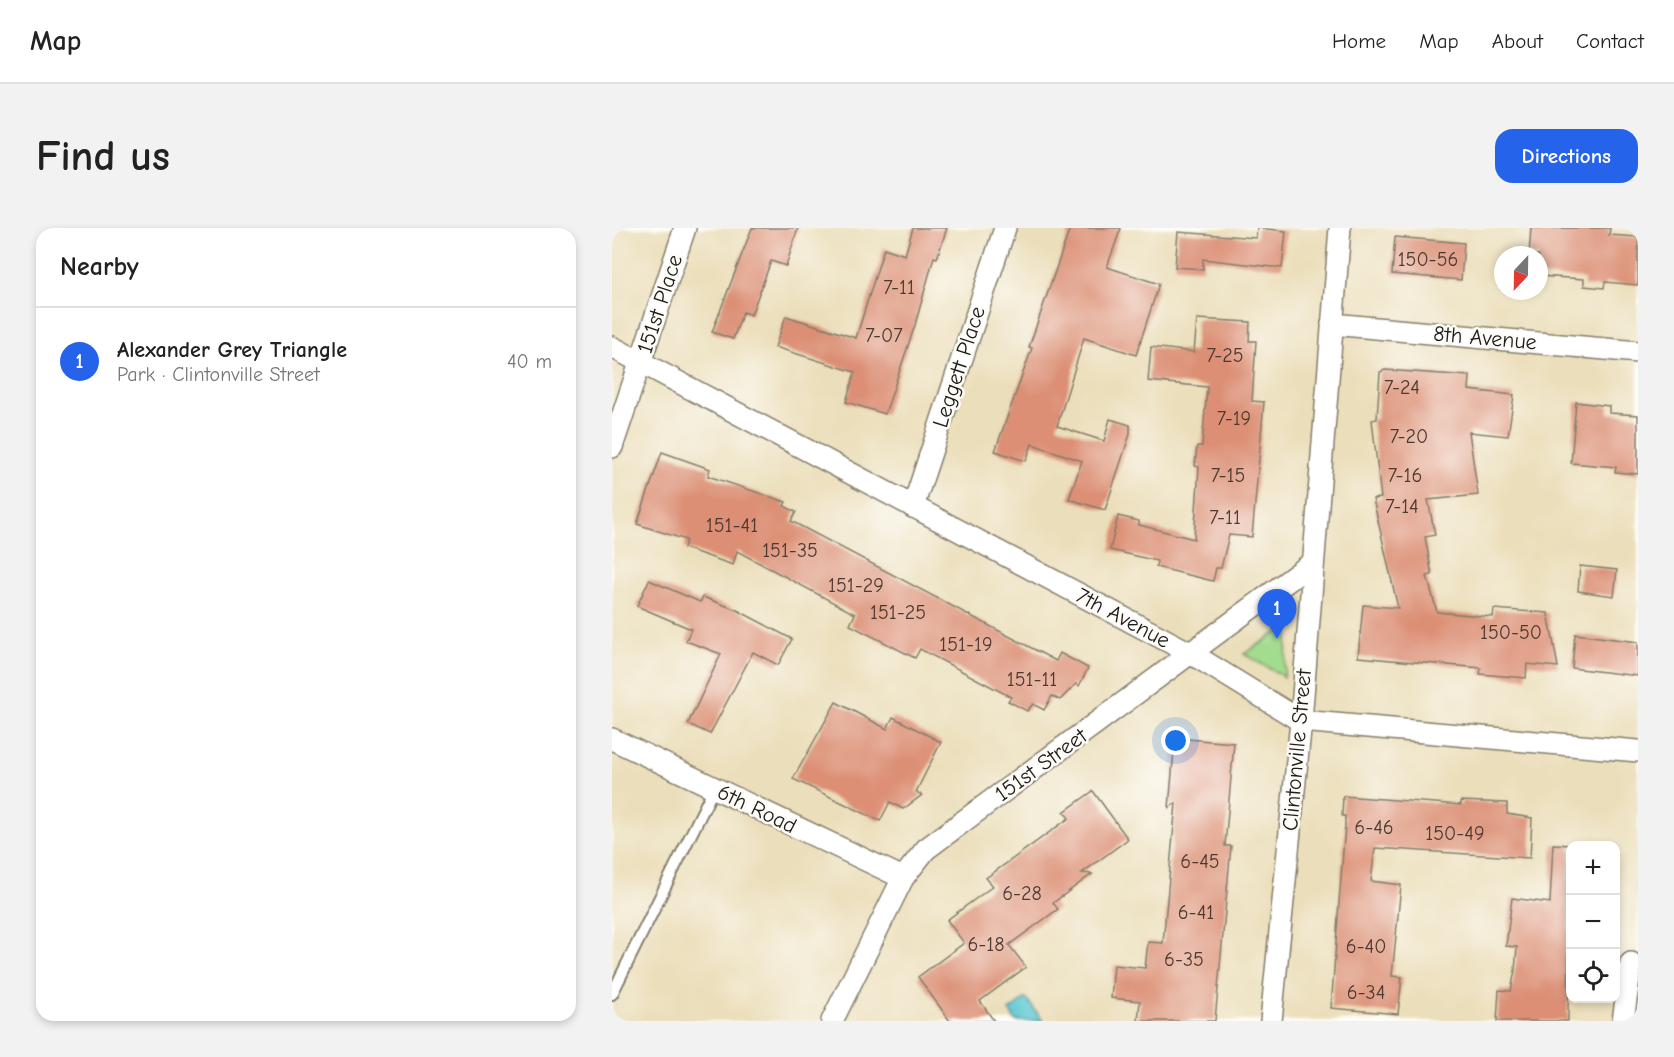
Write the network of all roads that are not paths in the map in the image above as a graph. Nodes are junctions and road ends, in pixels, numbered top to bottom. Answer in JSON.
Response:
{"nodes":[{"id":1,"x":685,"y":228,"type":"edge"},
{"id":2,"x":1005,"y":228,"type":"edge"},
{"id":3,"x":1340,"y":228,"type":"edge"},
{"id":4,"x":1332,"y":324,"type":"junction"},
{"id":5,"x":612,"y":347,"type":"edge"},
{"id":6,"x":1638,"y":352,"type":"edge"},
{"id":7,"x":641,"y":363,"type":"junction"},
{"id":8,"x":612,"y":447,"type":"edge"},
{"id":9,"x":913,"y":507,"type":"junction"},
{"id":10,"x":1312,"y":563,"type":"junction"},
{"id":11,"x":1192,"y":654,"type":"junction"},
{"id":12,"x":1301,"y":721,"type":"junction"},
{"id":13,"x":612,"y":739,"type":"edge"},
{"id":14,"x":1638,"y":751,"type":"edge"},
{"id":15,"x":714,"y":788,"type":"junction"},
{"id":16,"x":903,"y":878,"type":"junction"},
{"id":17,"x":1631,"y":963,"type":"dead end"},
{"id":18,"x":612,"y":994,"type":"edge"},
{"id":19,"x":832,"y":1021,"type":"edge"},
{"id":20,"x":1271,"y":1021,"type":"edge"},
{"id":21,"x":1623,"y":1021,"type":"edge"}],
"edges":[{"from":1,"to":7,"type":"street","name":"151st Place"},
{"from":2,"to":9,"type":"street","name":"Leggett Place"},
{"from":3,"to":4,"type":"street","name":"Clintonville Street"},
{"from":4,"to":6,"type":"street","name":"8th Avenue"},
{"from":4,"to":10,"type":"street","name":"Clintonville Street"},
{"from":5,"to":7,"type":"street","name":"7th Avenue"},
{"from":7,"to":8,"type":"street","name":"151st Place"},
{"from":7,"to":9,"type":"street","name":"7th Avenue"},
{"from":9,"to":11,"type":"street","name":"7th Avenue"},
{"from":10,"to":11,"type":"street","name":"151st Street"},
{"from":10,"to":12,"type":"street","name":"Clintonville Street"},
{"from":11,"to":12,"type":"street","name":"7th Avenue"},
{"from":11,"to":16,"type":"street","name":"151st Street"},
{"from":12,"to":14,"type":"street","name":"7th Avenue"},
{"from":12,"to":20,"type":"street","name":"Clintonville Street"},
{"from":13,"to":15,"type":"street","name":"6th Road"},
{"from":15,"to":16,"type":"street","name":"6th Road"},
{"from":15,"to":18,"type":"lane"},
{"from":16,"to":19,"type":"street","name":"151st Street"},
{"from":17,"to":21,"type":"street"}]}
